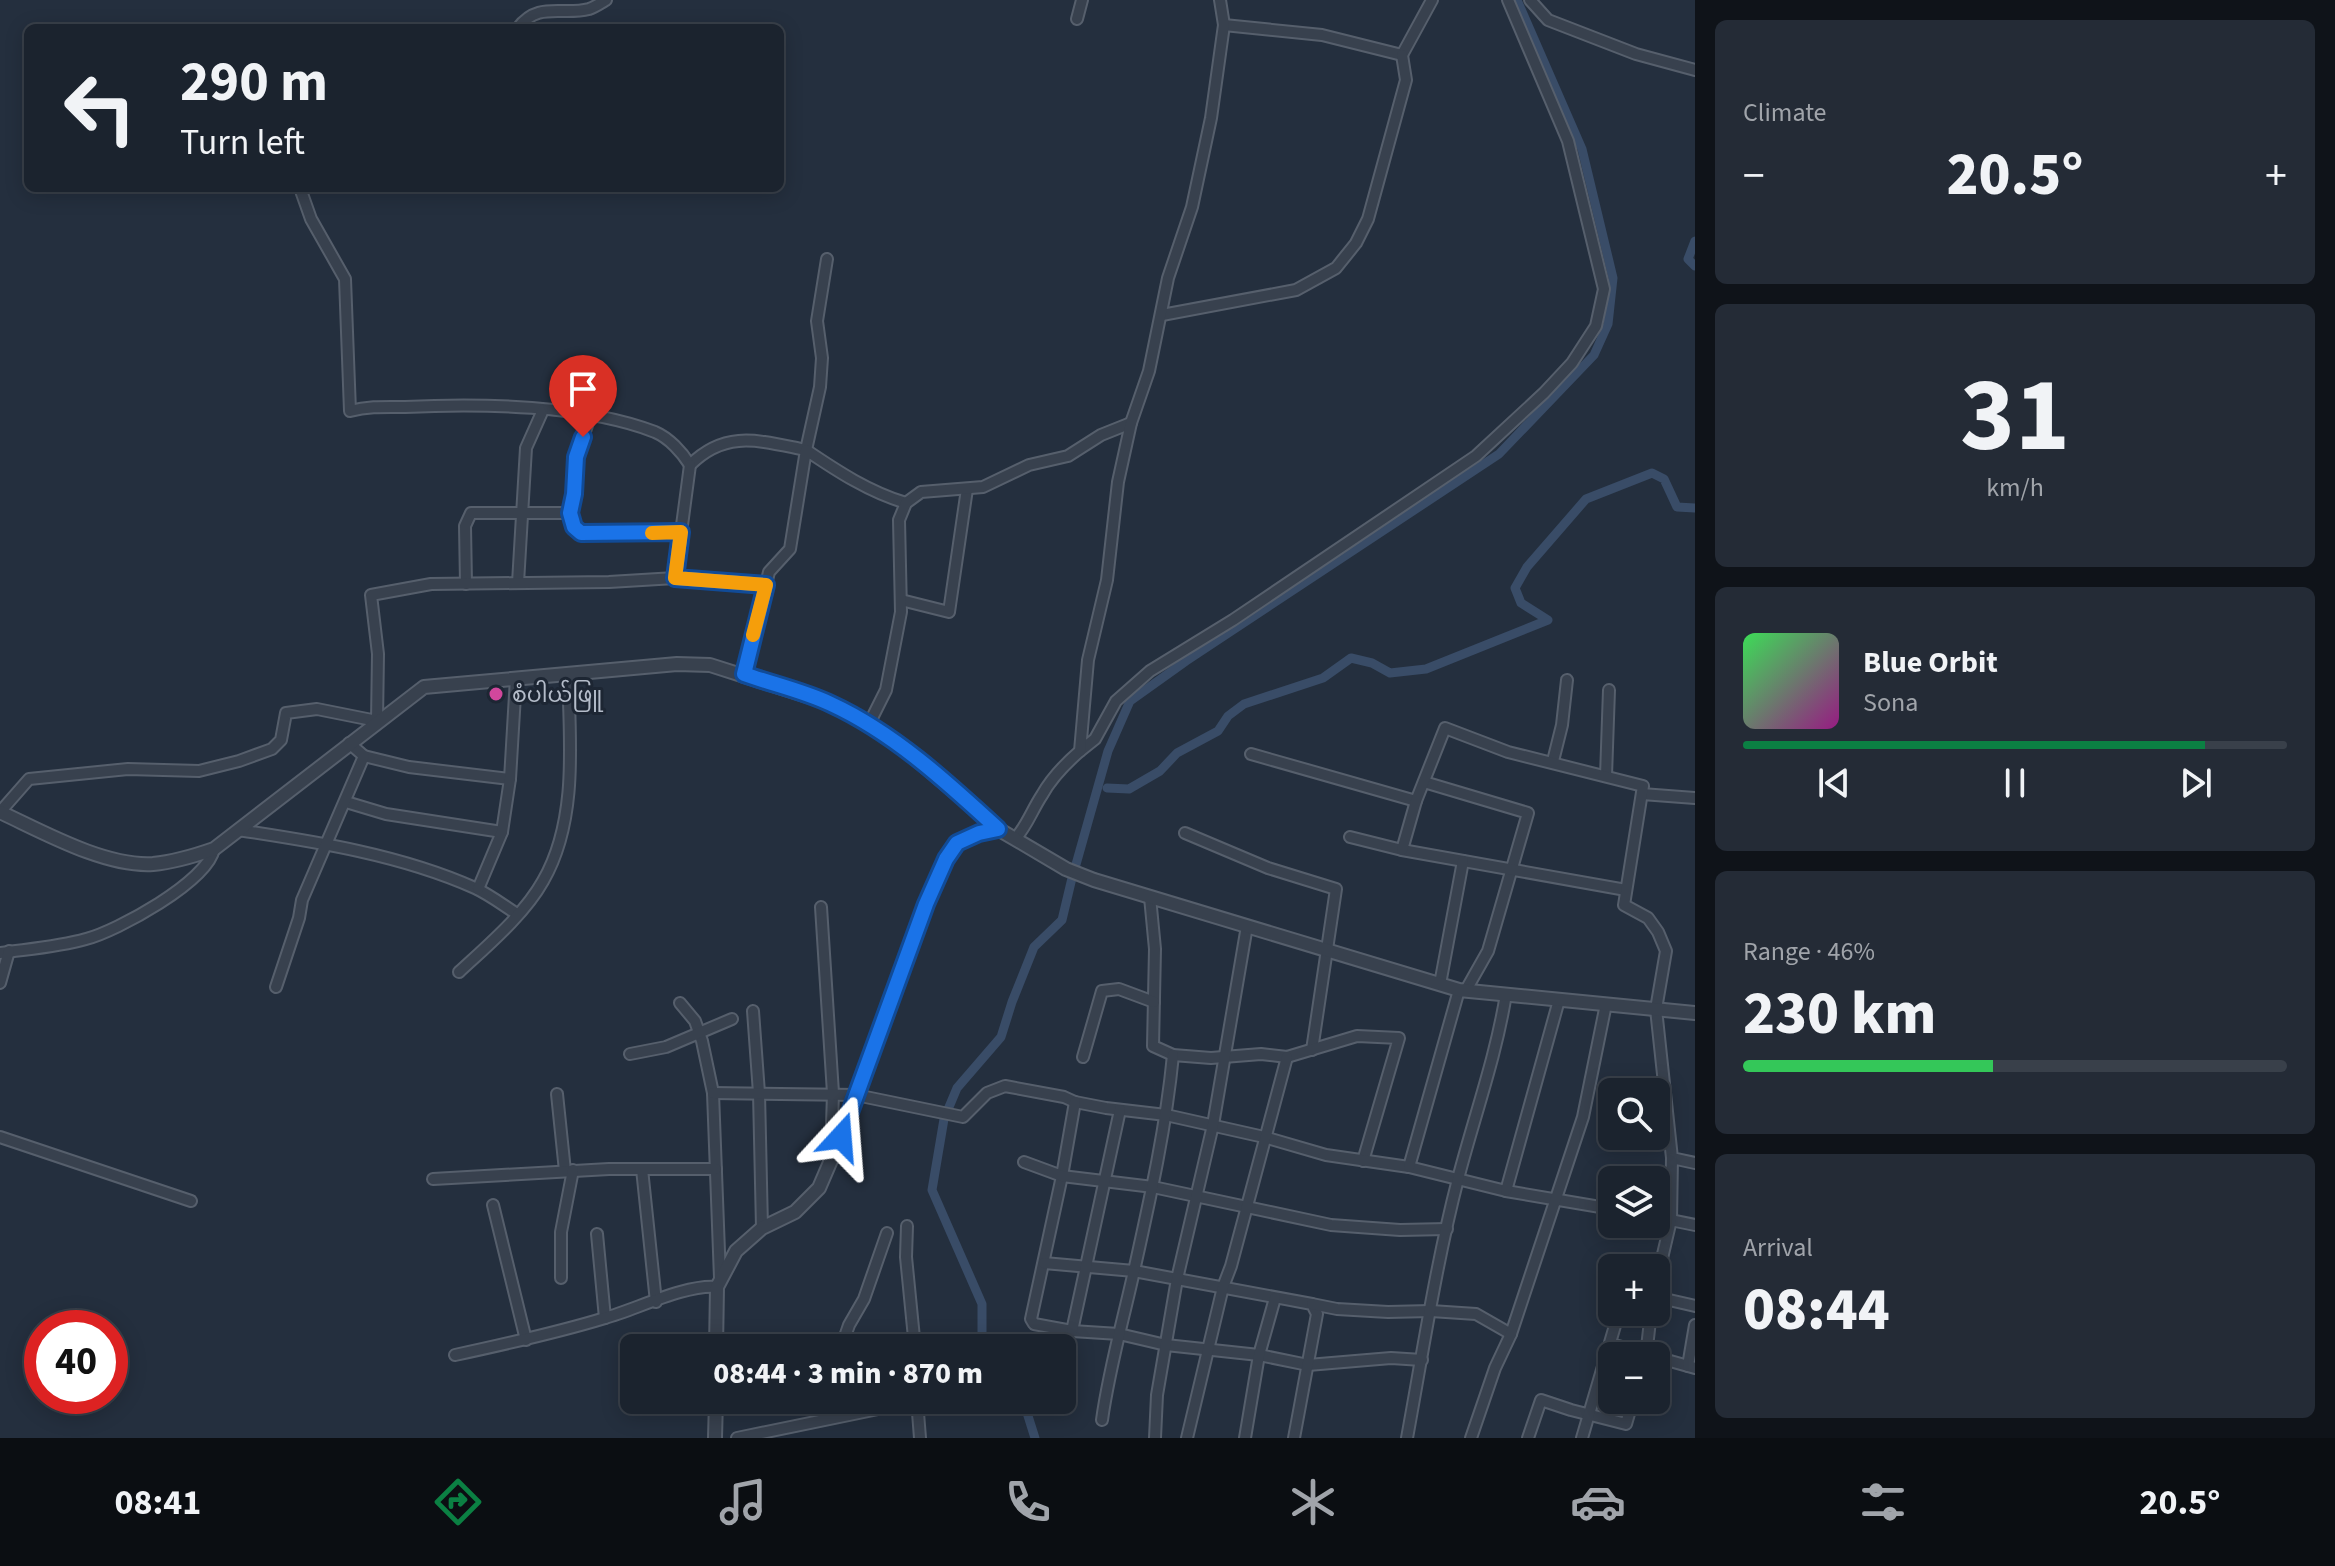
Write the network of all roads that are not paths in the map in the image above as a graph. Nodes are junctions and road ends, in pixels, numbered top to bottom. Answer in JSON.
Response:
{"nodes":[{"id":1,"x":606,"y":0,"type":"edge"},
{"id":2,"x":1082,"y":0,"type":"edge"},
{"id":3,"x":1220,"y":0,"type":"edge"},
{"id":4,"x":1432,"y":0,"type":"edge"},
{"id":5,"x":1508,"y":0,"type":"edge"},
{"id":6,"x":1530,"y":0,"type":"edge"},
{"id":7,"x":1077,"y":19,"type":"dead end"},
{"id":8,"x":521,"y":24,"type":"edge"},
{"id":9,"x":1224,"y":25,"type":"junction"},
{"id":10,"x":1402,"y":55,"type":"junction"},
{"id":11,"x":1695,"y":70,"type":"edge"},
{"id":12,"x":301,"y":192,"type":"edge"},
{"id":13,"x":827,"y":259,"type":"dead end"},
{"id":14,"x":1162,"y":315,"type":"junction"},
{"id":15,"x":543,"y":410,"type":"junction"},
{"id":16,"x":590,"y":417,"type":"junction"},
{"id":17,"x":1131,"y":423,"type":"junction"},
{"id":18,"x":806,"y":450,"type":"junction"},
{"id":19,"x":690,"y":465,"type":"junction"},
{"id":20,"x":967,"y":489,"type":"junction"},
{"id":21,"x":906,"y":503,"type":"junction"},
{"id":22,"x":522,"y":512,"type":"junction"},
{"id":23,"x":570,"y":513,"type":"junction"},
{"id":24,"x":681,"y":532,"type":"junction"},
{"id":25,"x":675,"y":578,"type":"junction"},
{"id":26,"x":518,"y":583,"type":"junction"},
{"id":27,"x":466,"y":584,"type":"junction"},
{"id":28,"x":766,"y":585,"type":"junction"},
{"id":29,"x":901,"y":600,"type":"junction"},
{"id":30,"x":744,"y":674,"type":"junction"},
{"id":31,"x":568,"y":675,"type":"junction"},
{"id":32,"x":516,"y":678,"type":"junction"},
{"id":33,"x":1567,"y":680,"type":"dead end"},
{"id":34,"x":1609,"y":690,"type":"dead end"},
{"id":35,"x":377,"y":721,"type":"junction"},
{"id":36,"x":869,"y":724,"type":"junction"},
{"id":37,"x":349,"y":743,"type":"junction"},
{"id":38,"x":1080,"y":751,"type":"junction"},
{"id":39,"x":1251,"y":754,"type":"dead end"},
{"id":40,"x":364,"y":756,"type":"junction"},
{"id":41,"x":1553,"y":761,"type":"junction"},
{"id":42,"x":1606,"y":776,"type":"junction"},
{"id":43,"x":510,"y":779,"type":"junction"},
{"id":44,"x":1424,"y":782,"type":"junction"},
{"id":45,"x":1642,"y":794,"type":"junction"},
{"id":46,"x":1695,"y":798,"type":"edge"},
{"id":47,"x":1416,"y":801,"type":"junction"},
{"id":48,"x":346,"y":802,"type":"junction"},
{"id":49,"x":0,"y":812,"type":"edge"},
{"id":50,"x":998,"y":829,"type":"junction"},
{"id":51,"x":238,"y":830,"type":"junction"},
{"id":52,"x":502,"y":832,"type":"junction"},
{"id":53,"x":1185,"y":833,"type":"dead end"},
{"id":54,"x":1350,"y":837,"type":"dead end"},
{"id":55,"x":1015,"y":839,"type":"junction"},
{"id":56,"x":326,"y":845,"type":"junction"},
{"id":57,"x":214,"y":849,"type":"junction"},
{"id":58,"x":1402,"y":850,"type":"junction"},
{"id":59,"x":1463,"y":861,"type":"junction"},
{"id":60,"x":1511,"y":868,"type":"junction"},
{"id":61,"x":478,"y":889,"type":"junction"},
{"id":62,"x":1626,"y":890,"type":"junction"},
{"id":63,"x":1150,"y":897,"type":"junction"},
{"id":64,"x":821,"y":907,"type":"dead end"},
{"id":65,"x":517,"y":914,"type":"junction"},
{"id":66,"x":1247,"y":926,"type":"junction"},
{"id":67,"x":1326,"y":949,"type":"junction"},
{"id":68,"x":4,"y":952,"type":"edge"},
{"id":69,"x":459,"y":972,"type":"dead end"},
{"id":70,"x":0,"y":983,"type":"edge"},
{"id":71,"x":1440,"y":984,"type":"junction"},
{"id":72,"x":276,"y":987,"type":"dead end"},
{"id":73,"x":1462,"y":990,"type":"junction"},
{"id":74,"x":1506,"y":994,"type":"junction"},
{"id":75,"x":1559,"y":1000,"type":"junction"},
{"id":76,"x":1154,"y":1002,"type":"junction"},
{"id":77,"x":680,"y":1003,"type":"dead end"},
{"id":78,"x":1606,"y":1004,"type":"junction"},
{"id":79,"x":1656,"y":1009,"type":"junction"},
{"id":80,"x":753,"y":1011,"type":"dead end"},
{"id":81,"x":1695,"y":1013,"type":"edge"},
{"id":82,"x":732,"y":1019,"type":"dead end"},
{"id":83,"x":700,"y":1035,"type":"junction"},
{"id":84,"x":1312,"y":1050,"type":"junction"},
{"id":85,"x":630,"y":1054,"type":"dead end"},
{"id":86,"x":1173,"y":1055,"type":"junction"},
{"id":87,"x":1083,"y":1057,"type":"dead end"},
{"id":88,"x":1225,"y":1057,"type":"junction"},
{"id":89,"x":1287,"y":1057,"type":"junction"},
{"id":90,"x":713,"y":1093,"type":"junction"},
{"id":91,"x":759,"y":1093,"type":"junction"},
{"id":92,"x":833,"y":1093,"type":"junction"},
{"id":93,"x":557,"y":1094,"type":"dead end"},
{"id":94,"x":856,"y":1095,"type":"junction"},
{"id":95,"x":1075,"y":1102,"type":"junction"},
{"id":96,"x":1120,"y":1110,"type":"junction"},
{"id":97,"x":1166,"y":1115,"type":"junction"},
{"id":98,"x":1213,"y":1125,"type":"junction"},
{"id":99,"x":0,"y":1137,"type":"edge"},
{"id":100,"x":1264,"y":1137,"type":"junction"},
{"id":101,"x":1672,"y":1158,"type":"junction"},
{"id":102,"x":1363,"y":1161,"type":"junction"},
{"id":103,"x":1024,"y":1162,"type":"dead end"},
{"id":104,"x":831,"y":1163,"type":"junction"},
{"id":105,"x":1695,"y":1163,"type":"edge"},
{"id":106,"x":1409,"y":1167,"type":"junction"},
{"id":107,"x":642,"y":1169,"type":"junction"},
{"id":108,"x":716,"y":1169,"type":"junction"},
{"id":109,"x":569,"y":1170,"type":"junction"},
{"id":110,"x":1062,"y":1176,"type":"junction"},
{"id":111,"x":433,"y":1179,"type":"dead end"},
{"id":112,"x":1458,"y":1179,"type":"junction"},
{"id":113,"x":1106,"y":1180,"type":"junction"},
{"id":114,"x":1153,"y":1187,"type":"junction"},
{"id":115,"x":1506,"y":1191,"type":"junction"},
{"id":116,"x":1198,"y":1197,"type":"junction"},
{"id":117,"x":1555,"y":1199,"type":"junction"},
{"id":118,"x":191,"y":1201,"type":"dead end"},
{"id":119,"x":493,"y":1205,"type":"dead end"},
{"id":120,"x":1598,"y":1207,"type":"edge"},
{"id":121,"x":1245,"y":1209,"type":"junction"},
{"id":122,"x":1671,"y":1220,"type":"junction"},
{"id":123,"x":1695,"y":1225,"type":"edge"},
{"id":124,"x":907,"y":1226,"type":"dead end"},
{"id":125,"x":762,"y":1228,"type":"junction"},
{"id":126,"x":1447,"y":1229,"type":"junction"},
{"id":127,"x":887,"y":1233,"type":"dead end"},
{"id":128,"x":597,"y":1234,"type":"dead end"},
{"id":129,"x":1663,"y":1254,"type":"edge"},
{"id":130,"x":1044,"y":1263,"type":"junction"},
{"id":131,"x":1085,"y":1266,"type":"junction"},
{"id":132,"x":1134,"y":1271,"type":"junction"},
{"id":133,"x":561,"y":1278,"type":"dead end"},
{"id":134,"x":1177,"y":1279,"type":"junction"},
{"id":135,"x":719,"y":1282,"type":"junction"},
{"id":136,"x":1223,"y":1287,"type":"junction"},
{"id":137,"x":1275,"y":1298,"type":"junction"},
{"id":138,"x":1670,"y":1300,"type":"edge"},
{"id":139,"x":656,"y":1302,"type":"junction"},
{"id":140,"x":1312,"y":1304,"type":"junction"},
{"id":141,"x":1695,"y":1306,"type":"edge"},
{"id":142,"x":1431,"y":1311,"type":"junction"},
{"id":143,"x":605,"y":1318,"type":"junction"},
{"id":144,"x":1695,"y":1325,"type":"edge"},
{"id":145,"x":1072,"y":1331,"type":"junction"},
{"id":146,"x":717,"y":1334,"type":"edge"},
{"id":147,"x":846,"y":1334,"type":"edge"},
{"id":148,"x":914,"y":1334,"type":"edge"},
{"id":149,"x":1119,"y":1334,"type":"junction"},
{"id":150,"x":1511,"y":1334,"type":"junction"},
{"id":151,"x":526,"y":1340,"type":"junction"},
{"id":152,"x":1166,"y":1345,"type":"junction"},
{"id":153,"x":1209,"y":1349,"type":"junction"},
{"id":154,"x":455,"y":1355,"type":"dead end"},
{"id":155,"x":1259,"y":1355,"type":"junction"},
{"id":156,"x":1422,"y":1360,"type":"junction"},
{"id":157,"x":1670,"y":1361,"type":"edge"},
{"id":158,"x":1308,"y":1365,"type":"junction"},
{"id":159,"x":1692,"y":1367,"type":"edge"},
{"id":160,"x":1598,"y":1387,"type":"edge"},
{"id":161,"x":716,"y":1414,"type":"edge"},
{"id":162,"x":851,"y":1414,"type":"edge"},
{"id":163,"x":918,"y":1414,"type":"edge"},
{"id":164,"x":1590,"y":1414,"type":"junction"},
{"id":165,"x":1629,"y":1414,"type":"edge"},
{"id":166,"x":1102,"y":1420,"type":"dead end"},
{"id":167,"x":715,"y":1438,"type":"edge"},
{"id":168,"x":737,"y":1438,"type":"edge"},
{"id":169,"x":920,"y":1438,"type":"edge"},
{"id":170,"x":1155,"y":1438,"type":"edge"},
{"id":171,"x":1187,"y":1438,"type":"edge"},
{"id":172,"x":1245,"y":1438,"type":"edge"},
{"id":173,"x":1294,"y":1438,"type":"edge"},
{"id":174,"x":1407,"y":1438,"type":"edge"},
{"id":175,"x":1471,"y":1438,"type":"edge"},
{"id":176,"x":1528,"y":1438,"type":"edge"},
{"id":177,"x":1582,"y":1438,"type":"edge"}],
"edges":[{"from":1,"to":8,"type":"street"},
{"from":2,"to":7,"type":"street"},
{"from":3,"to":9,"type":"street"},
{"from":4,"to":10,"type":"street"},
{"from":5,"to":38,"type":"street"},
{"from":6,"to":11,"type":"street"},
{"from":9,"to":10,"type":"street"},
{"from":9,"to":14,"type":"street"},
{"from":10,"to":14,"type":"street"},
{"from":12,"to":15,"type":"street"},
{"from":13,"to":18,"type":"street"},
{"from":14,"to":17,"type":"street"},
{"from":15,"to":16,"type":"street"},
{"from":15,"to":22,"type":"street"},
{"from":16,"to":19,"type":"street"},
{"from":16,"to":23,"type":"street"},
{"from":17,"to":20,"type":"street"},
{"from":17,"to":38,"type":"street"},
{"from":18,"to":19,"type":"street"},
{"from":18,"to":21,"type":"street"},
{"from":18,"to":28,"type":"street"},
{"from":19,"to":24,"type":"street"},
{"from":20,"to":21,"type":"street"},
{"from":20,"to":29,"type":"street"},
{"from":21,"to":29,"type":"street"},
{"from":22,"to":23,"type":"street"},
{"from":22,"to":26,"type":"street"},
{"from":22,"to":27,"type":"street"},
{"from":23,"to":24,"type":"street"},
{"from":24,"to":25,"type":"street"},
{"from":25,"to":26,"type":"street"},
{"from":25,"to":28,"type":"street"},
{"from":26,"to":27,"type":"street"},
{"from":27,"to":35,"type":"street"},
{"from":28,"to":30,"type":"street"},
{"from":29,"to":36,"type":"street"},
{"from":30,"to":31,"type":"street"},
{"from":30,"to":36,"type":"street"},
{"from":31,"to":32,"type":"street"},
{"from":31,"to":65,"type":"street"},
{"from":32,"to":35,"type":"street"},
{"from":32,"to":43,"type":"street"},
{"from":33,"to":41,"type":"street"},
{"from":34,"to":42,"type":"street"},
{"from":35,"to":37,"type":"street"},
{"from":35,"to":49,"type":"street"},
{"from":36,"to":50,"type":"street"},
{"from":37,"to":40,"type":"street"},
{"from":37,"to":51,"type":"street"},
{"from":38,"to":55,"type":"street"},
{"from":39,"to":47,"type":"street"},
{"from":40,"to":43,"type":"street"},
{"from":40,"to":48,"type":"street"},
{"from":41,"to":42,"type":"street"},
{"from":41,"to":44,"type":"street"},
{"from":42,"to":45,"type":"street"},
{"from":43,"to":52,"type":"street"},
{"from":44,"to":47,"type":"street"},
{"from":44,"to":60,"type":"street"},
{"from":45,"to":46,"type":"street"},
{"from":45,"to":62,"type":"street"},
{"from":47,"to":58,"type":"street"},
{"from":48,"to":52,"type":"street"},
{"from":48,"to":56,"type":"street"},
{"from":49,"to":57,"type":"street"},
{"from":50,"to":55,"type":"street"},
{"from":50,"to":94,"type":"street"},
{"from":51,"to":56,"type":"street"},
{"from":51,"to":57,"type":"street"},
{"from":52,"to":61,"type":"street"},
{"from":53,"to":67,"type":"street"},
{"from":54,"to":58,"type":"street"},
{"from":55,"to":63,"type":"street"},
{"from":56,"to":61,"type":"street"},
{"from":56,"to":72,"type":"street"},
{"from":57,"to":68,"type":"street"},
{"from":58,"to":59,"type":"street"},
{"from":59,"to":60,"type":"street"},
{"from":59,"to":71,"type":"street"},
{"from":60,"to":62,"type":"street"},
{"from":60,"to":73,"type":"street"},
{"from":61,"to":65,"type":"street"},
{"from":62,"to":79,"type":"street"},
{"from":63,"to":66,"type":"street"},
{"from":63,"to":76,"type":"street"},
{"from":64,"to":92,"type":"street"},
{"from":65,"to":69,"type":"street"},
{"from":66,"to":67,"type":"street"},
{"from":66,"to":88,"type":"street"},
{"from":67,"to":71,"type":"street"},
{"from":67,"to":84,"type":"street"},
{"from":68,"to":70,"type":"street"},
{"from":71,"to":73,"type":"street"},
{"from":73,"to":74,"type":"street"},
{"from":73,"to":106,"type":"street"},
{"from":74,"to":75,"type":"street"},
{"from":74,"to":112,"type":"street"},
{"from":75,"to":78,"type":"street"},
{"from":75,"to":115,"type":"street"},
{"from":76,"to":86,"type":"street"},
{"from":76,"to":87,"type":"street"},
{"from":77,"to":83,"type":"street"},
{"from":78,"to":79,"type":"street"},
{"from":78,"to":117,"type":"street"},
{"from":79,"to":81,"type":"street"},
{"from":79,"to":101,"type":"street"},
{"from":80,"to":91,"type":"street"},
{"from":82,"to":83,"type":"street"},
{"from":83,"to":85,"type":"street"},
{"from":83,"to":90,"type":"street"},
{"from":84,"to":89,"type":"street"},
{"from":84,"to":102,"type":"street"},
{"from":86,"to":88,"type":"street"},
{"from":86,"to":97,"type":"street"},
{"from":88,"to":89,"type":"street"},
{"from":88,"to":98,"type":"street"},
{"from":89,"to":100,"type":"street"},
{"from":90,"to":91,"type":"street"},
{"from":90,"to":108,"type":"street"},
{"from":91,"to":92,"type":"street"},
{"from":91,"to":125,"type":"street"},
{"from":92,"to":94,"type":"street"},
{"from":92,"to":104,"type":"street"},
{"from":93,"to":109,"type":"street"},
{"from":94,"to":95,"type":"street"},
{"from":94,"to":104,"type":"street"},
{"from":95,"to":96,"type":"street"},
{"from":95,"to":110,"type":"street"},
{"from":96,"to":97,"type":"street"},
{"from":96,"to":113,"type":"street"},
{"from":97,"to":98,"type":"street"},
{"from":97,"to":114,"type":"street"},
{"from":98,"to":100,"type":"street"},
{"from":98,"to":116,"type":"street"},
{"from":99,"to":118,"type":"street"},
{"from":100,"to":102,"type":"street"},
{"from":100,"to":121,"type":"street"},
{"from":101,"to":105,"type":"street"},
{"from":101,"to":122,"type":"street"},
{"from":102,"to":106,"type":"street"},
{"from":103,"to":110,"type":"street"},
{"from":104,"to":125,"type":"street"},
{"from":106,"to":112,"type":"street"},
{"from":107,"to":108,"type":"street"},
{"from":107,"to":109,"type":"street"},
{"from":107,"to":139,"type":"street"},
{"from":108,"to":135,"type":"street"},
{"from":109,"to":111,"type":"street"},
{"from":109,"to":133,"type":"street"},
{"from":110,"to":113,"type":"street"},
{"from":110,"to":130,"type":"street"},
{"from":112,"to":115,"type":"street"},
{"from":112,"to":126,"type":"street"},
{"from":113,"to":114,"type":"street"},
{"from":113,"to":131,"type":"street"},
{"from":114,"to":116,"type":"street"},
{"from":114,"to":132,"type":"street"},
{"from":115,"to":117,"type":"street"},
{"from":116,"to":121,"type":"street"},
{"from":116,"to":134,"type":"street"},
{"from":117,"to":120,"type":"street"},
{"from":117,"to":150,"type":"street"},
{"from":119,"to":151,"type":"street"},
{"from":121,"to":126,"type":"street"},
{"from":121,"to":136,"type":"street"},
{"from":122,"to":123,"type":"street"},
{"from":122,"to":129,"type":"street"},
{"from":124,"to":148,"type":"street"},
{"from":125,"to":135,"type":"street"},
{"from":126,"to":142,"type":"street"},
{"from":127,"to":147,"type":"street"},
{"from":128,"to":143,"type":"street"},
{"from":130,"to":131,"type":"street"},
{"from":130,"to":145,"type":"street"},
{"from":131,"to":132,"type":"street"},
{"from":131,"to":145,"type":"street"},
{"from":132,"to":134,"type":"street"},
{"from":132,"to":149,"type":"street"},
{"from":134,"to":136,"type":"street"},
{"from":134,"to":152,"type":"street"},
{"from":135,"to":139,"type":"street"},
{"from":135,"to":146,"type":"street"},
{"from":136,"to":137,"type":"street"},
{"from":136,"to":153,"type":"street"},
{"from":137,"to":140,"type":"street"},
{"from":137,"to":155,"type":"street"},
{"from":138,"to":141,"type":"street"},
{"from":139,"to":143,"type":"street"},
{"from":140,"to":142,"type":"street"},
{"from":140,"to":158,"type":"street"},
{"from":142,"to":150,"type":"street"},
{"from":142,"to":156,"type":"street"},
{"from":143,"to":151,"type":"street"},
{"from":144,"to":159,"type":"street"},
{"from":145,"to":149,"type":"street"},
{"from":149,"to":152,"type":"street"},
{"from":149,"to":166,"type":"street"},
{"from":150,"to":175,"type":"street"},
{"from":151,"to":154,"type":"street"},
{"from":152,"to":153,"type":"street"},
{"from":152,"to":170,"type":"street"},
{"from":153,"to":155,"type":"street"},
{"from":153,"to":171,"type":"street"},
{"from":155,"to":158,"type":"street"},
{"from":155,"to":172,"type":"street"},
{"from":156,"to":158,"type":"street"},
{"from":156,"to":174,"type":"street"},
{"from":157,"to":159,"type":"street"},
{"from":158,"to":173,"type":"street"},
{"from":160,"to":164,"type":"street"},
{"from":161,"to":167,"type":"street"},
{"from":162,"to":168,"type":"street"},
{"from":163,"to":169,"type":"street"},
{"from":164,"to":165,"type":"street"},
{"from":164,"to":176,"type":"street"},
{"from":164,"to":177,"type":"street"}]}
